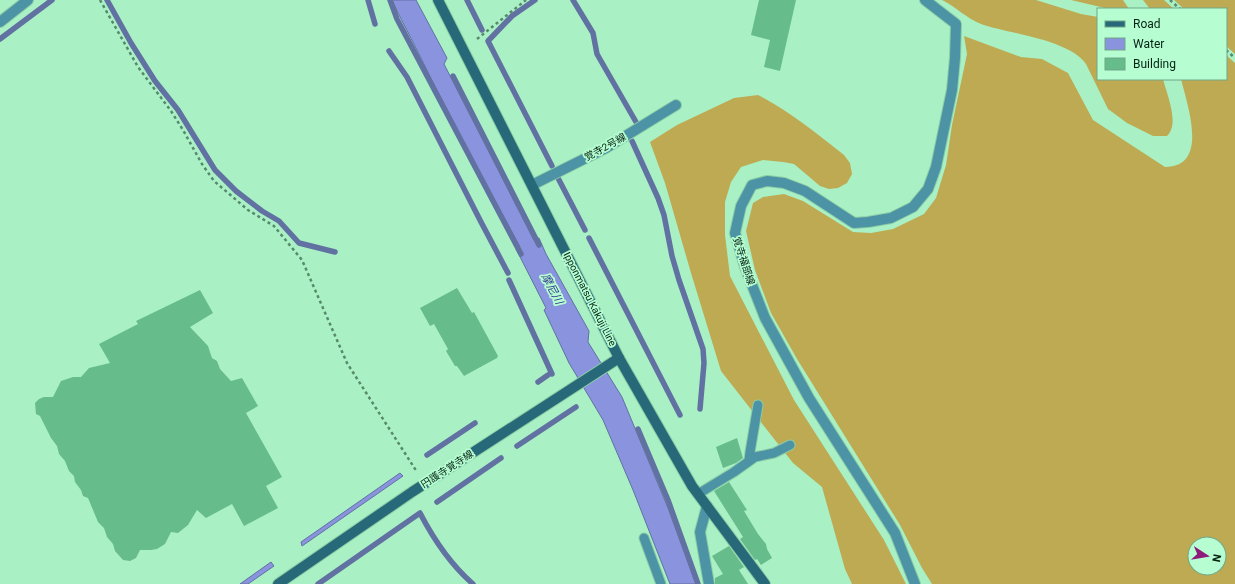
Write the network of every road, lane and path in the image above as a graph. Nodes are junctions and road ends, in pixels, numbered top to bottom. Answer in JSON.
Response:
{"nodes":[{"id":1,"x":28,"y":0,"type":"edge"},
{"id":2,"x":100,"y":0,"type":"edge"},
{"id":3,"x":438,"y":0,"type":"edge"},
{"id":4,"x":526,"y":0,"type":"edge"},
{"id":5,"x":925,"y":0,"type":"edge"},
{"id":6,"x":1170,"y":0,"type":"edge"},
{"id":7,"x":1179,"y":8,"type":"edge"},
{"id":8,"x":0,"y":22,"type":"edge"},
{"id":9,"x":477,"y":39,"type":"dead end"},
{"id":10,"x":1227,"y":51,"type":"edge"},
{"id":11,"x":1235,"y":58,"type":"edge"},
{"id":12,"x":676,"y":105,"type":"dead end"},
{"id":13,"x":532,"y":185,"type":"junction"},
{"id":14,"x":619,"y":358,"type":"junction"},
{"id":15,"x":758,"y":405,"type":"dead end"},
{"id":16,"x":790,"y":445,"type":"dead end"},
{"id":17,"x":749,"y":461,"type":"junction"},
{"id":18,"x":423,"y":484,"type":"junction"},
{"id":19,"x":698,"y":494,"type":"junction"},
{"id":20,"x":707,"y":506,"type":"junction"},
{"id":21,"x":644,"y":538,"type":"dead end"},
{"id":22,"x":278,"y":584,"type":"edge"},
{"id":23,"x":661,"y":584,"type":"edge"},
{"id":24,"x":709,"y":584,"type":"edge"},
{"id":25,"x":765,"y":584,"type":"edge"},
{"id":26,"x":915,"y":584,"type":"edge"}],
"edges":[{"from":1,"to":8,"type":"street"},
{"from":2,"to":18,"type":"path"},
{"from":3,"to":13,"type":"main road","name":"Ipponmatsu Kakuji Line"},
{"from":4,"to":9,"type":"path"},
{"from":5,"to":26,"type":"street","name":"覚寺福部線"},
{"from":6,"to":7,"type":"path"},
{"from":10,"to":11,"type":"path"},
{"from":12,"to":13,"type":"street","name":"覚寺2号線"},
{"from":13,"to":14,"type":"main road","name":"Ipponmatsu Kakuji Line"},
{"from":14,"to":18,"type":"main road","name":"円護寺覚寺線"},
{"from":14,"to":19,"type":"main road","name":"Ipponmatsu Kakuji Line"},
{"from":15,"to":17,"type":"lane"},
{"from":16,"to":17,"type":"lane"},
{"from":17,"to":19,"type":"lane"},
{"from":18,"to":22,"type":"main road","name":"円護寺覚寺線"},
{"from":19,"to":20,"type":"main road","name":"Ipponmatsu Kakuji Line"},
{"from":20,"to":24,"type":"street"},
{"from":20,"to":25,"type":"main road","name":"Ipponmatsu Kakuji Line"},
{"from":21,"to":23,"type":"lane"}]}
